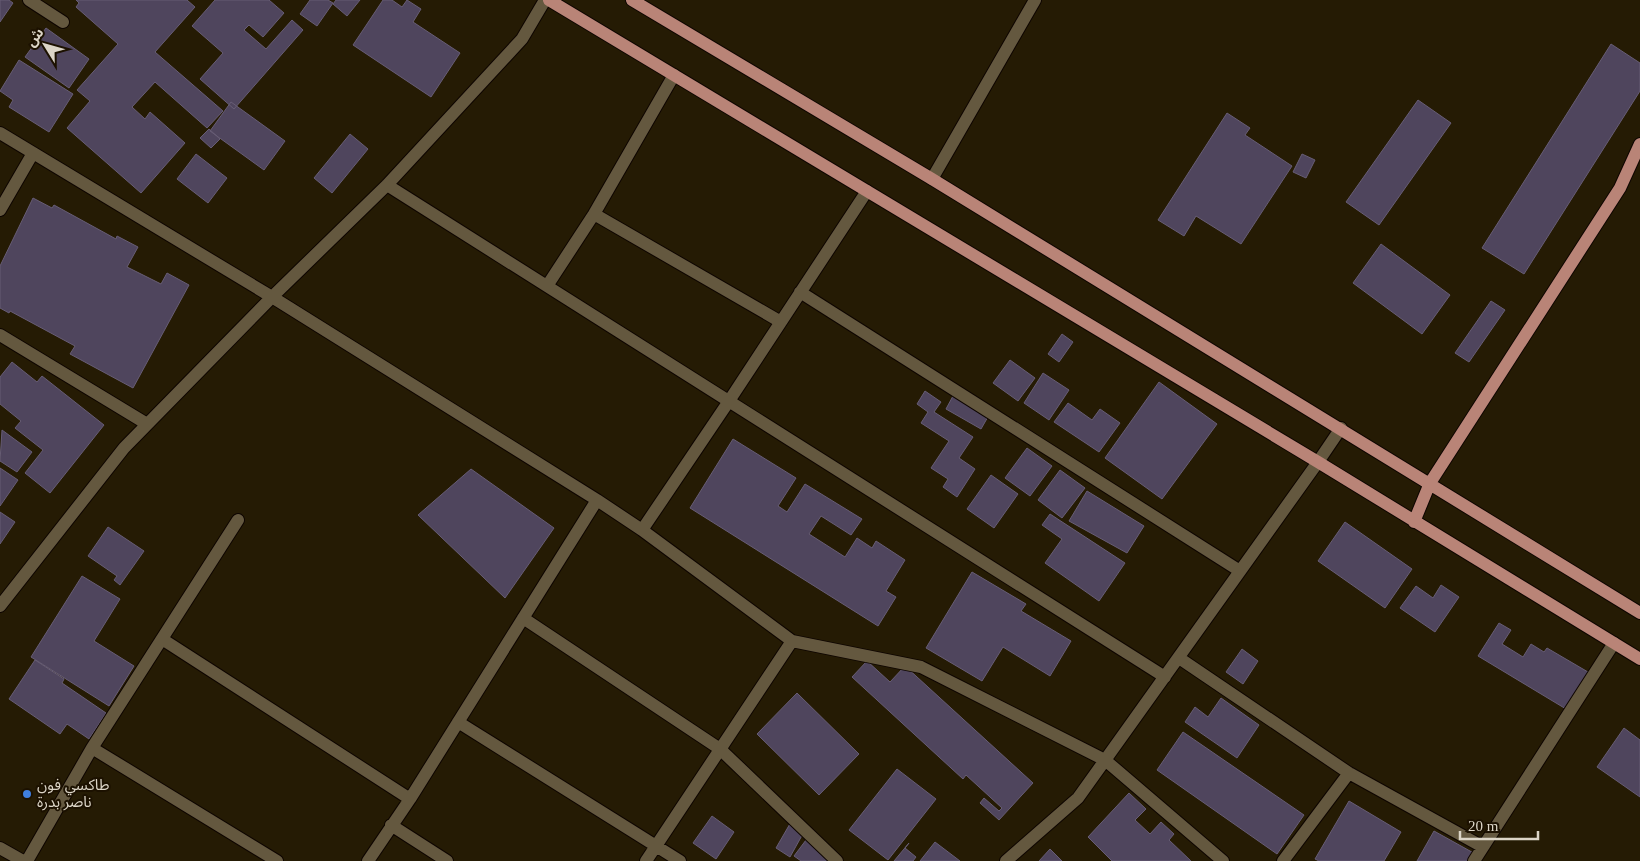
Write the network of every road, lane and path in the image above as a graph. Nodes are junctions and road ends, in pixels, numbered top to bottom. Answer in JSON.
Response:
{"nodes":[{"id":1,"x":29,"y":0,"type":"edge"},
{"id":2,"x":547,"y":0,"type":"edge"},
{"id":3,"x":632,"y":0,"type":"edge"},
{"id":4,"x":1035,"y":0,"type":"edge"},
{"id":5,"x":63,"y":22,"type":"dead end"},
{"id":6,"x":674,"y":75,"type":"junction"},
{"id":7,"x":0,"y":133,"type":"edge"},
{"id":8,"x":1640,"y":144,"type":"edge"},
{"id":9,"x":34,"y":153,"type":"junction"},
{"id":10,"x":932,"y":179,"type":"junction"},
{"id":11,"x":387,"y":185,"type":"junction"},
{"id":12,"x":866,"y":190,"type":"junction"},
{"id":13,"x":0,"y":210,"type":"edge"},
{"id":14,"x":594,"y":214,"type":"junction"},
{"id":15,"x":547,"y":286,"type":"junction"},
{"id":16,"x":800,"y":292,"type":"junction"},
{"id":17,"x":272,"y":297,"type":"junction"},
{"id":18,"x":781,"y":322,"type":"junction"},
{"id":19,"x":0,"y":335,"type":"edge"},
{"id":20,"x":729,"y":401,"type":"junction"},
{"id":21,"x":147,"y":424,"type":"junction"},
{"id":22,"x":1341,"y":428,"type":"junction"},
{"id":23,"x":1318,"y":462,"type":"junction"},
{"id":24,"x":1430,"y":482,"type":"junction"},
{"id":25,"x":597,"y":500,"type":"junction"},
{"id":26,"x":238,"y":520,"type":"dead end"},
{"id":27,"x":1414,"y":522,"type":"junction"},
{"id":28,"x":642,"y":530,"type":"junction"},
{"id":29,"x":1240,"y":571,"type":"junction"},
{"id":30,"x":0,"y":606,"type":"edge"},
{"id":31,"x":1640,"y":613,"type":"edge"},
{"id":32,"x":523,"y":618,"type":"junction"},
{"id":33,"x":162,"y":639,"type":"junction"},
{"id":34,"x":792,"y":641,"type":"junction"},
{"id":35,"x":1614,"y":643,"type":"junction"},
{"id":36,"x":1178,"y":658,"type":"junction"},
{"id":37,"x":1640,"y":659,"type":"edge"},
{"id":38,"x":1165,"y":677,"type":"junction"},
{"id":39,"x":458,"y":722,"type":"junction"},
{"id":40,"x":92,"y":748,"type":"junction"},
{"id":41,"x":720,"y":749,"type":"junction"},
{"id":42,"x":1105,"y":760,"type":"junction"},
{"id":43,"x":1349,"y":773,"type":"junction"},
{"id":44,"x":410,"y":799,"type":"junction"},
{"id":45,"x":391,"y":825,"type":"junction"},
{"id":46,"x":657,"y":845,"type":"junction"},
{"id":47,"x":1483,"y":847,"type":"junction"},
{"id":48,"x":0,"y":848,"type":"edge"},
{"id":49,"x":25,"y":861,"type":"edge"},
{"id":50,"x":277,"y":861,"type":"edge"},
{"id":51,"x":368,"y":861,"type":"edge"},
{"id":52,"x":447,"y":861,"type":"edge"},
{"id":53,"x":646,"y":861,"type":"edge"},
{"id":54,"x":680,"y":861,"type":"edge"},
{"id":55,"x":837,"y":861,"type":"edge"},
{"id":56,"x":1006,"y":861,"type":"edge"},
{"id":57,"x":1223,"y":861,"type":"edge"},
{"id":58,"x":1283,"y":861,"type":"edge"},
{"id":59,"x":1474,"y":861,"type":"edge"}],
"edges":[{"from":1,"to":5,"type":"street"},
{"from":2,"to":6,"type":"main road"},
{"from":2,"to":11,"type":"street"},
{"from":3,"to":10,"type":"main road"},
{"from":4,"to":10,"type":"street"},
{"from":6,"to":12,"type":"main road"},
{"from":6,"to":14,"type":"street"},
{"from":7,"to":9,"type":"street"},
{"from":8,"to":24,"type":"main road"},
{"from":9,"to":13,"type":"street"},
{"from":9,"to":17,"type":"street"},
{"from":10,"to":22,"type":"main road"},
{"from":11,"to":15,"type":"street"},
{"from":11,"to":17,"type":"street"},
{"from":12,"to":16,"type":"street"},
{"from":12,"to":23,"type":"main road"},
{"from":14,"to":15,"type":"street"},
{"from":14,"to":18,"type":"street"},
{"from":15,"to":20,"type":"street"},
{"from":16,"to":18,"type":"street"},
{"from":16,"to":29,"type":"street"},
{"from":17,"to":21,"type":"street"},
{"from":17,"to":25,"type":"street"},
{"from":18,"to":20,"type":"street"},
{"from":19,"to":21,"type":"street"},
{"from":20,"to":28,"type":"street"},
{"from":20,"to":38,"type":"street"},
{"from":21,"to":30,"type":"street"},
{"from":22,"to":23,"type":"street"},
{"from":22,"to":24,"type":"main road"},
{"from":23,"to":27,"type":"main road"},
{"from":23,"to":29,"type":"street"},
{"from":24,"to":27,"type":"main road"},
{"from":24,"to":31,"type":"main road"},
{"from":25,"to":28,"type":"street"},
{"from":25,"to":32,"type":"street"},
{"from":26,"to":33,"type":"street"},
{"from":27,"to":35,"type":"main road"},
{"from":28,"to":34,"type":"street"},
{"from":29,"to":36,"type":"street"},
{"from":32,"to":39,"type":"street"},
{"from":32,"to":41,"type":"street"},
{"from":33,"to":40,"type":"street"},
{"from":33,"to":44,"type":"street"},
{"from":34,"to":41,"type":"street"},
{"from":34,"to":42,"type":"street"},
{"from":35,"to":37,"type":"main road"},
{"from":35,"to":47,"type":"street"},
{"from":36,"to":38,"type":"street"},
{"from":36,"to":43,"type":"street"},
{"from":38,"to":42,"type":"street"},
{"from":39,"to":44,"type":"street"},
{"from":39,"to":46,"type":"street"},
{"from":40,"to":49,"type":"street"},
{"from":40,"to":50,"type":"street"},
{"from":41,"to":46,"type":"street"},
{"from":41,"to":55,"type":"street"},
{"from":42,"to":56,"type":"street"},
{"from":42,"to":57,"type":"street"},
{"from":43,"to":47,"type":"street"},
{"from":43,"to":58,"type":"street"},
{"from":44,"to":45,"type":"street"},
{"from":45,"to":51,"type":"street"},
{"from":45,"to":52,"type":"street"},
{"from":46,"to":53,"type":"street"},
{"from":46,"to":54,"type":"street"},
{"from":47,"to":59,"type":"street"},
{"from":48,"to":49,"type":"street"}]}
